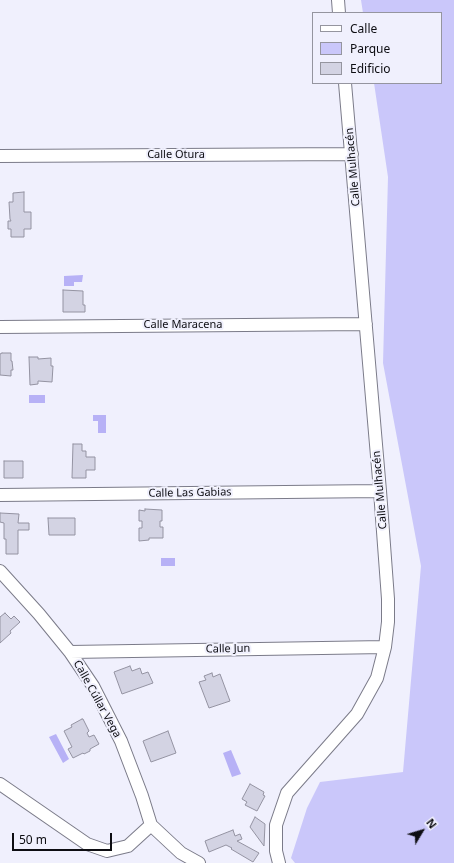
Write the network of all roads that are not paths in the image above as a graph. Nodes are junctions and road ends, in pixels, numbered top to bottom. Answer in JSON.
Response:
{"nodes":[{"id":1,"x":338,"y":0,"type":"edge"},
{"id":2,"x":339,"y":12,"type":"edge"},
{"id":3,"x":345,"y":84,"type":"edge"},
{"id":4,"x":352,"y":154,"type":"junction"},
{"id":5,"x":0,"y":156,"type":"edge"},
{"id":6,"x":366,"y":324,"type":"junction"},
{"id":7,"x":0,"y":327,"type":"edge"},
{"id":8,"x":380,"y":491,"type":"junction"},
{"id":9,"x":0,"y":496,"type":"edge"},
{"id":10,"x":0,"y":571,"type":"edge"},
{"id":11,"x":385,"y":647,"type":"junction"},
{"id":12,"x":70,"y":652,"type":"junction"},
{"id":13,"x":0,"y":784,"type":"edge"},
{"id":14,"x":151,"y":825,"type":"junction"},
{"id":15,"x":199,"y":863,"type":"edge"},
{"id":16,"x":279,"y":863,"type":"edge"}],
"edges":[{"from":1,"to":2,"type":"street"},
{"from":3,"to":4,"type":"street","name":"Calle Mulhacén"},
{"from":4,"to":5,"type":"street","name":"Calle Otura"},
{"from":4,"to":6,"type":"street","name":"Calle Mulhacén"},
{"from":6,"to":7,"type":"street","name":"Calle Maracena"},
{"from":6,"to":8,"type":"street","name":"Calle Mulhacén"},
{"from":8,"to":9,"type":"street","name":"Calle Las Gabias"},
{"from":8,"to":11,"type":"street","name":"Calle Mulhacén"},
{"from":10,"to":12,"type":"street","name":"Calle Cúllar Vega"},
{"from":11,"to":12,"type":"street","name":"Calle Jun"},
{"from":11,"to":16,"type":"street","name":"Calle Mulhacén"},
{"from":12,"to":14,"type":"street","name":"Calle Cúllar Vega"},
{"from":13,"to":14,"type":"street"},
{"from":14,"to":15,"type":"street"}]}
